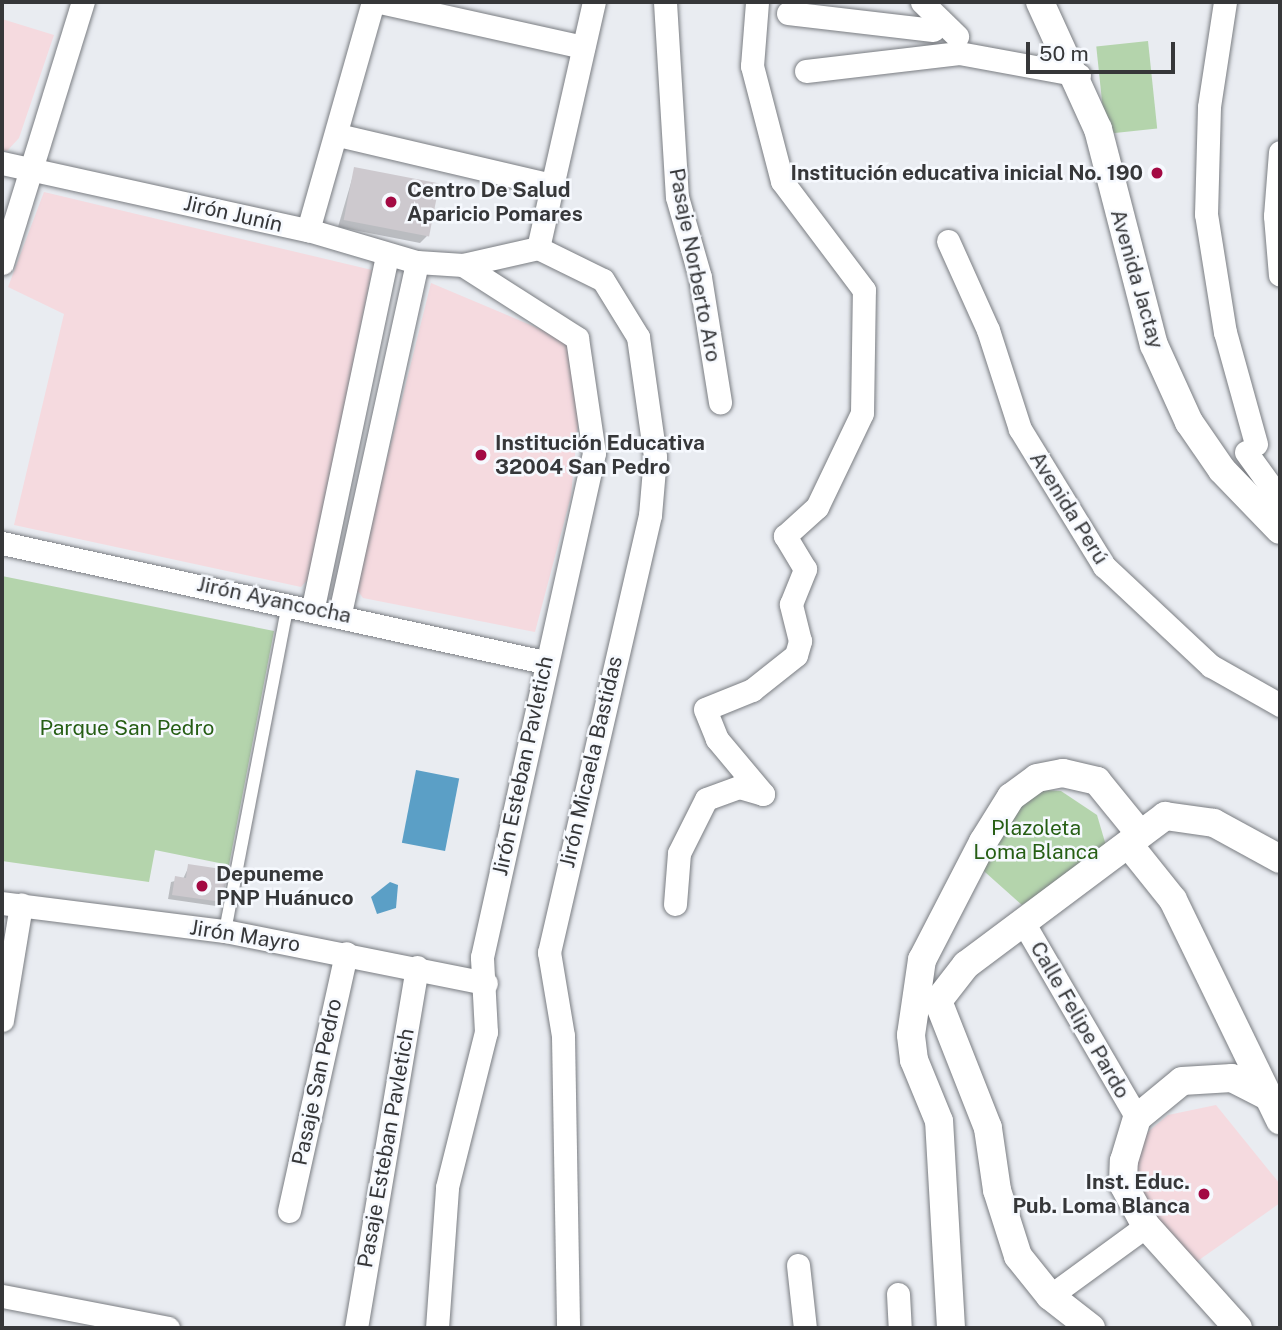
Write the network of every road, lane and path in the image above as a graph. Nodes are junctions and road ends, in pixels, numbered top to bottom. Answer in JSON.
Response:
{"nodes":[{"id":1,"x":83,"y":2,"type":"edge"},
{"id":2,"x":373,"y":2,"type":"edge"},
{"id":3,"x":380,"y":2,"type":"edge"},
{"id":4,"x":593,"y":2,"type":"edge"},
{"id":5,"x":665,"y":2,"type":"edge"},
{"id":6,"x":757,"y":2,"type":"edge"},
{"id":7,"x":922,"y":2,"type":"edge"},
{"id":8,"x":1040,"y":2,"type":"edge"},
{"id":9,"x":1225,"y":2,"type":"edge"},
{"id":10,"x":788,"y":13,"type":"dead end"},
{"id":11,"x":933,"y":30,"type":"dead end"},
{"id":12,"x":957,"y":36,"type":"dead end"},
{"id":13,"x":583,"y":47,"type":"junction"},
{"id":14,"x":806,"y":71,"type":"dead end"},
{"id":15,"x":1079,"y":75,"type":"junction"},
{"id":16,"x":338,"y":135,"type":"junction"},
{"id":17,"x":1280,"y":152,"type":"edge"},
{"id":18,"x":2,"y":163,"type":"edge"},
{"id":19,"x":32,"y":168,"type":"junction"},
{"id":20,"x":555,"y":186,"type":"junction"},
{"id":21,"x":308,"y":230,"type":"junction"},
{"id":22,"x":948,"y":241,"type":"dead end"},
{"id":23,"x":538,"y":248,"type":"junction"},
{"id":24,"x":387,"y":257,"type":"junction"},
{"id":25,"x":417,"y":262,"type":"junction"},
{"id":26,"x":2,"y":263,"type":"edge"},
{"id":27,"x":463,"y":265,"type":"junction"},
{"id":28,"x":1280,"y":275,"type":"edge"},
{"id":29,"x":720,"y":402,"type":"dead end"},
{"id":30,"x":1280,"y":499,"type":"edge"},
{"id":31,"x":1280,"y":530,"type":"edge"},
{"id":32,"x":2,"y":543,"type":"edge"},
{"id":33,"x":288,"y":603,"type":"junction"},
{"id":34,"x":313,"y":607,"type":"junction"},
{"id":35,"x":340,"y":613,"type":"junction"},
{"id":36,"x":544,"y":662,"type":"junction"},
{"id":37,"x":1280,"y":705,"type":"edge"},
{"id":38,"x":1135,"y":840,"type":"junction"},
{"id":39,"x":1280,"y":859,"type":"edge"},
{"id":40,"x":12,"y":904,"type":"edge"},
{"id":41,"x":675,"y":904,"type":"dead end"},
{"id":42,"x":1023,"y":922,"type":"junction"},
{"id":43,"x":225,"y":931,"type":"junction"},
{"id":44,"x":346,"y":953,"type":"junction"},
{"id":45,"x":417,"y":967,"type":"junction"},
{"id":46,"x":486,"y":983,"type":"junction"},
{"id":47,"x":2,"y":1020,"type":"edge"},
{"id":48,"x":1274,"y":1108,"type":"edge"},
{"id":49,"x":1137,"y":1118,"type":"junction"},
{"id":50,"x":289,"y":1211,"type":"dead end"},
{"id":51,"x":1146,"y":1226,"type":"junction"},
{"id":52,"x":798,"y":1265,"type":"dead end"},
{"id":53,"x":898,"y":1294,"type":"dead end"},
{"id":54,"x":2,"y":1296,"type":"edge"},
{"id":55,"x":1050,"y":1296,"type":"junction"},
{"id":56,"x":168,"y":1328,"type":"edge"},
{"id":57,"x":356,"y":1328,"type":"edge"},
{"id":58,"x":436,"y":1328,"type":"edge"},
{"id":59,"x":568,"y":1328,"type":"edge"},
{"id":60,"x":805,"y":1328,"type":"edge"},
{"id":61,"x":900,"y":1328,"type":"edge"},
{"id":62,"x":951,"y":1328,"type":"edge"},
{"id":63,"x":1091,"y":1328,"type":"edge"},
{"id":64,"x":1238,"y":1328,"type":"edge"}],
"edges":[{"from":1,"to":19,"type":"street"},
{"from":2,"to":16,"type":"street"},
{"from":3,"to":13,"type":"street"},
{"from":4,"to":13,"type":"street"},
{"from":5,"to":29,"type":"street","name":"Pasaje Norberto Aro"},
{"from":6,"to":41,"type":"street"},
{"from":7,"to":12,"type":"street"},
{"from":8,"to":15,"type":"street","name":"Avenida Jactay"},
{"from":9,"to":30,"type":"street"},
{"from":10,"to":11,"type":"street"},
{"from":13,"to":20,"type":"street"},
{"from":14,"to":15,"type":"street"},
{"from":15,"to":31,"type":"street","name":"Avenida Jactay"},
{"from":16,"to":20,"type":"street"},
{"from":16,"to":21,"type":"street"},
{"from":17,"to":28,"type":"street"},
{"from":18,"to":19,"type":"street","name":"Jirón Junín"},
{"from":19,"to":21,"type":"street","name":"Jirón Junín"},
{"from":19,"to":26,"type":"street"},
{"from":20,"to":23,"type":"street"},
{"from":21,"to":24,"type":"street","name":"Jirón Junín"},
{"from":22,"to":37,"type":"street","name":"Avenida Perú"},
{"from":23,"to":27,"type":"street"},
{"from":23,"to":59,"type":"street","name":"Jirón Micaela Bastidas"},
{"from":24,"to":25,"type":"street","name":"Jirón Junín"},
{"from":24,"to":34,"type":"street"},
{"from":25,"to":27,"type":"street","name":"Jirón Junín"},
{"from":25,"to":35,"type":"street"},
{"from":27,"to":36,"type":"street","name":"Jirón Esteban Pavletich"},
{"from":32,"to":33,"type":"street","name":"Jirón Ayancocha"},
{"from":33,"to":34,"type":"street","name":"Jirón Ayancocha"},
{"from":33,"to":43,"type":"lane"},
{"from":34,"to":35,"type":"street","name":"Jirón Ayancocha"},
{"from":35,"to":36,"type":"street","name":"Jirón Ayancocha"},
{"from":36,"to":46,"type":"street","name":"Jirón Esteban Pavletich"},
{"from":38,"to":39,"type":"street"},
{"from":38,"to":42,"type":"street"},
{"from":38,"to":48,"type":"street"},
{"from":38,"to":62,"type":"street"},
{"from":40,"to":43,"type":"street","name":"Jirón Mayro"},
{"from":40,"to":47,"type":"street"},
{"from":42,"to":49,"type":"street","name":"Calle Felipe Pardo"},
{"from":42,"to":55,"type":"street"},
{"from":43,"to":44,"type":"street","name":"Jirón Mayro"},
{"from":44,"to":45,"type":"street","name":"Jirón Mayro"},
{"from":44,"to":50,"type":"street","name":"Pasaje San Pedro"},
{"from":45,"to":46,"type":"street","name":"Jirón Mayro"},
{"from":45,"to":57,"type":"street","name":"Pasaje Esteban Pavletich"},
{"from":46,"to":58,"type":"street","name":"Jirón Esteban Pavletich"},
{"from":48,"to":49,"type":"street"},
{"from":49,"to":51,"type":"street"},
{"from":51,"to":55,"type":"street"},
{"from":51,"to":64,"type":"street"},
{"from":52,"to":60,"type":"street"},
{"from":53,"to":61,"type":"street"},
{"from":54,"to":56,"type":"street"},
{"from":55,"to":63,"type":"street"}]}
